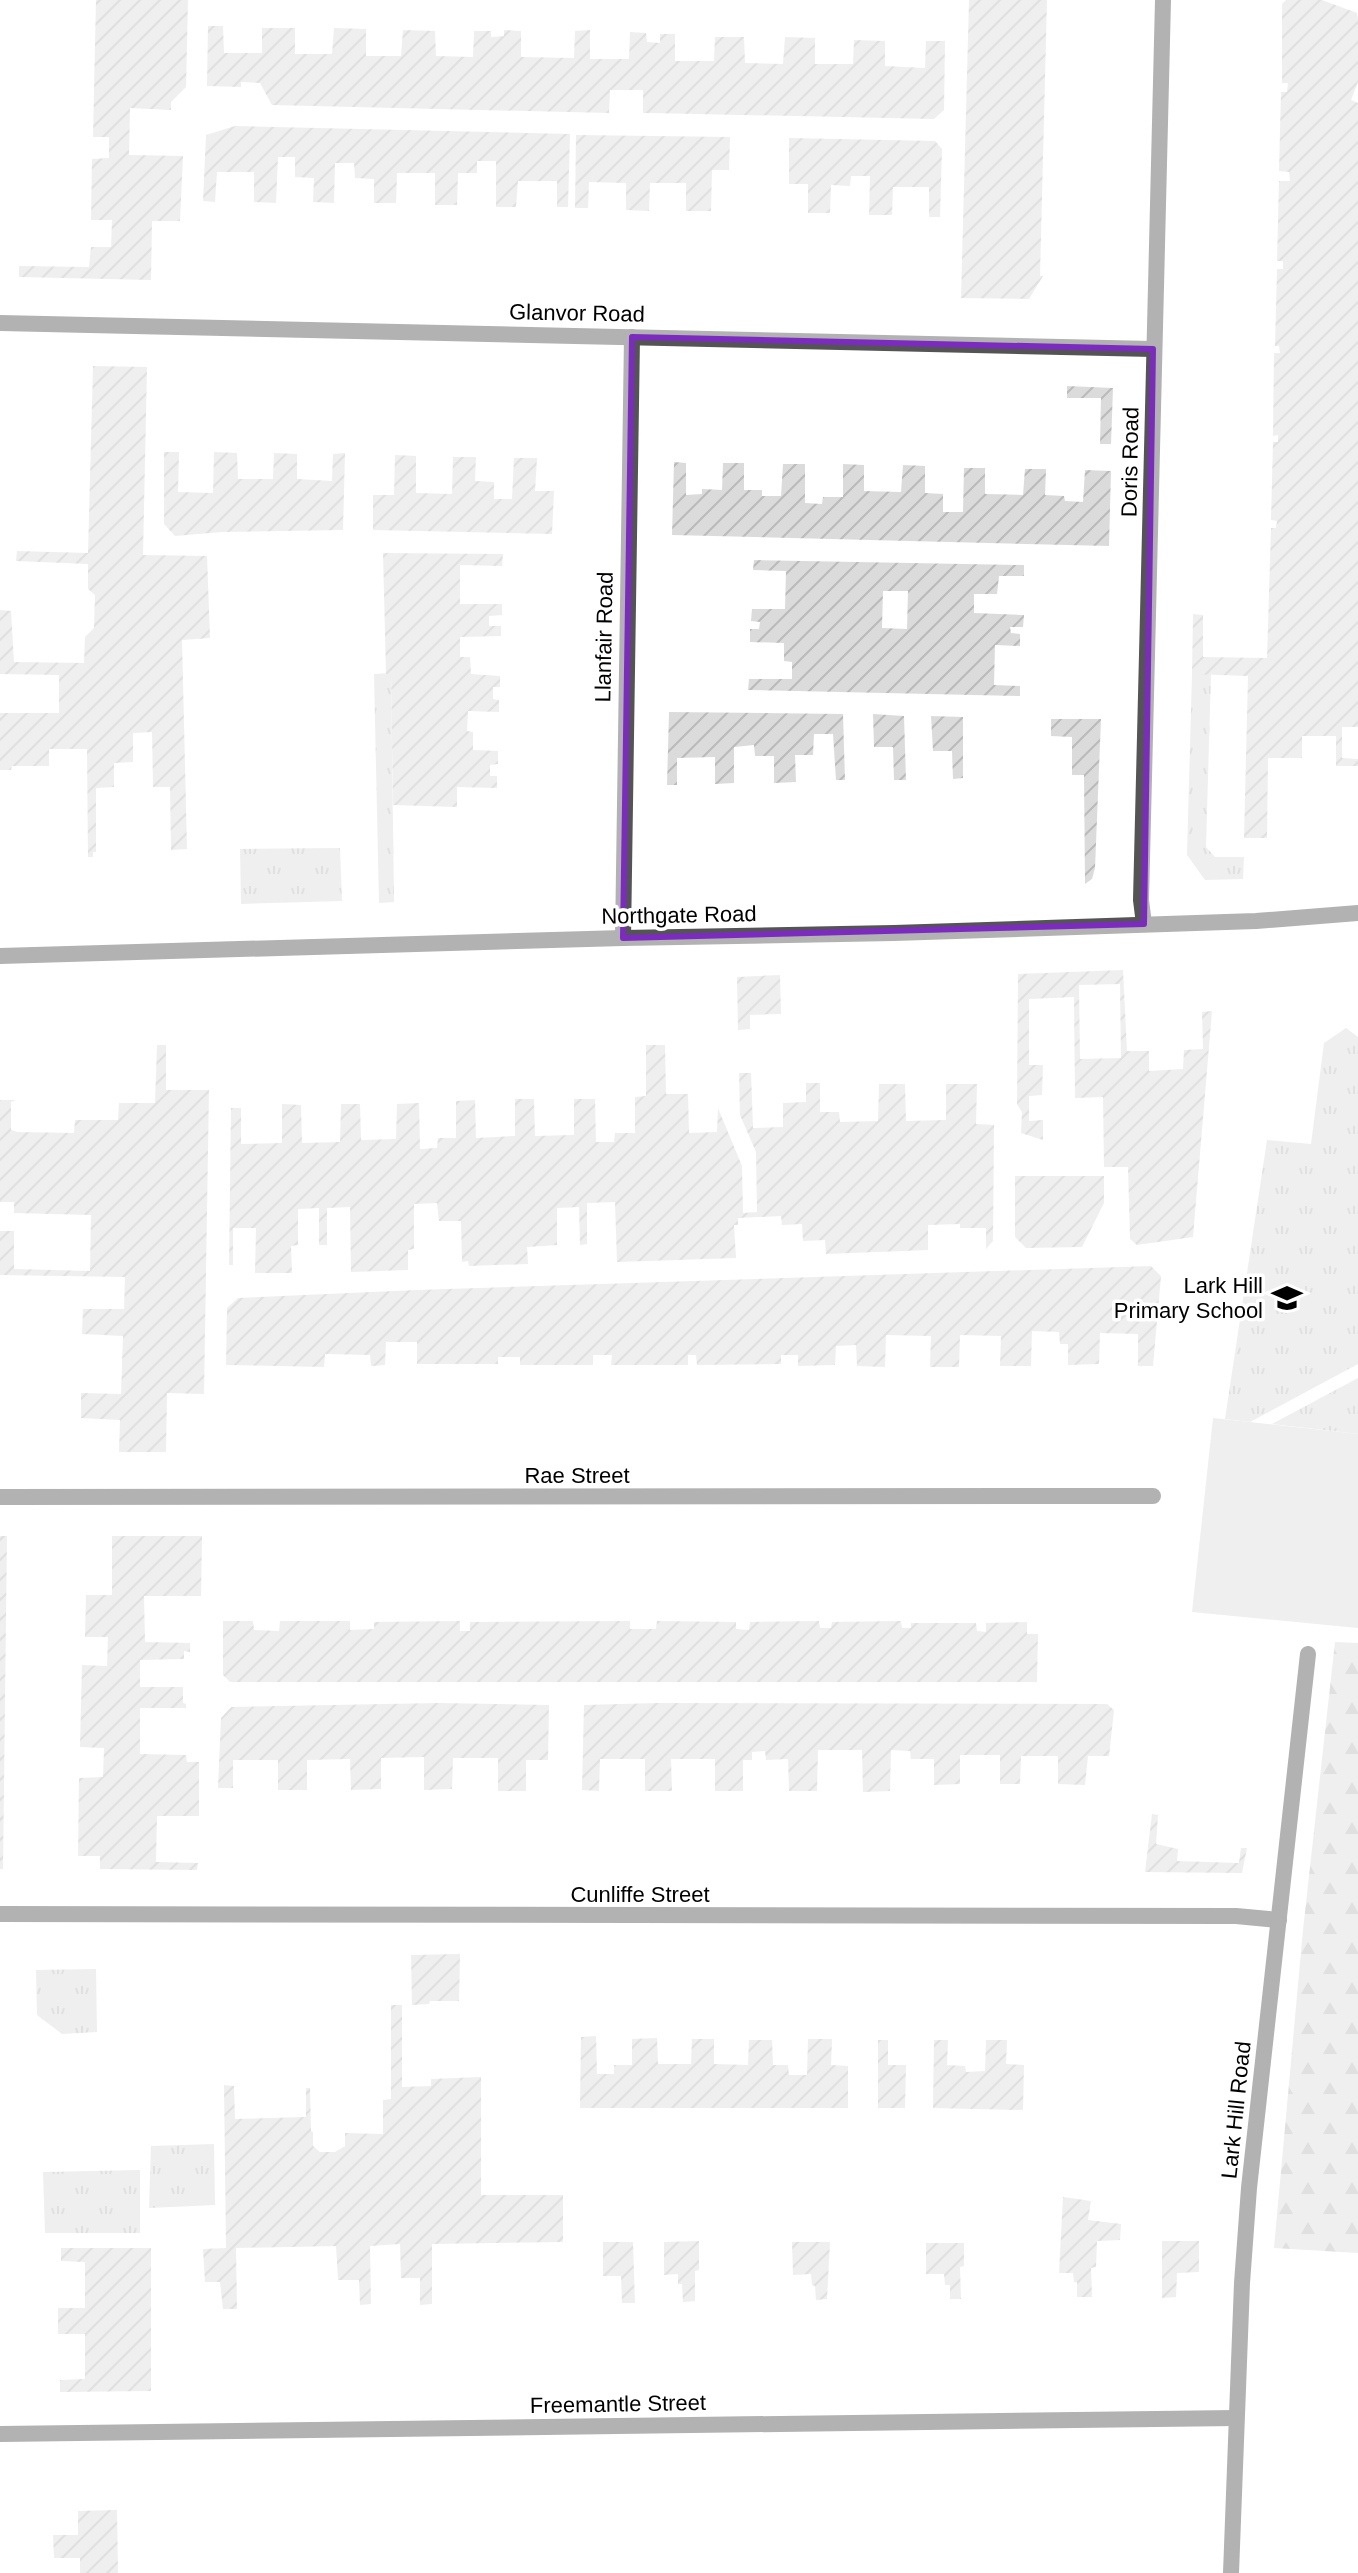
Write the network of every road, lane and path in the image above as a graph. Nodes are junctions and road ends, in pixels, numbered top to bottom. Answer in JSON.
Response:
{"nodes":[{"id":1,"x":1163,"y":0,"type":"edge"},
{"id":2,"x":0,"y":323,"type":"edge"},
{"id":3,"x":632,"y":337,"type":"junction"},
{"id":4,"x":1153,"y":349,"type":"junction"},
{"id":5,"x":1358,"y":913,"type":"edge"},
{"id":6,"x":1144,"y":924,"type":"junction"},
{"id":7,"x":623,"y":938,"type":"junction"},
{"id":8,"x":0,"y":956,"type":"edge"},
{"id":9,"x":1153,"y":1496,"type":"dead end"},
{"id":10,"x":0,"y":1497,"type":"edge"},
{"id":11,"x":1308,"y":1654,"type":"dead end"},
{"id":12,"x":0,"y":1914,"type":"edge"},
{"id":13,"x":1279,"y":1920,"type":"junction"},
{"id":14,"x":1236,"y":2418,"type":"junction"},
{"id":15,"x":0,"y":2434,"type":"edge"},
{"id":16,"x":1231,"y":2573,"type":"edge"}],
"edges":[{"from":1,"to":4,"type":"street","name":"Doris Road"},
{"from":2,"to":3,"type":"street","name":"Glanvor Road"},
{"from":3,"to":4,"type":"street","name":"Glanvor Road"},
{"from":3,"to":7,"type":"street","name":"Llanfair Road"},
{"from":4,"to":6,"type":"street","name":"Doris Road"},
{"from":5,"to":6,"type":"street","name":"Northgate Road"},
{"from":6,"to":7,"type":"street","name":"Northgate Road"},
{"from":7,"to":8,"type":"street","name":"Northgate Road"},
{"from":9,"to":10,"type":"street","name":"Rae Street"},
{"from":11,"to":13,"type":"street","name":"Lark Hill Road"},
{"from":12,"to":13,"type":"street","name":"Cunliffe Street"},
{"from":13,"to":14,"type":"street","name":"Lark Hill Road"},
{"from":14,"to":15,"type":"street","name":"Freemantle Street"},
{"from":14,"to":16,"type":"street","name":"Lark Hill Road"}]}
